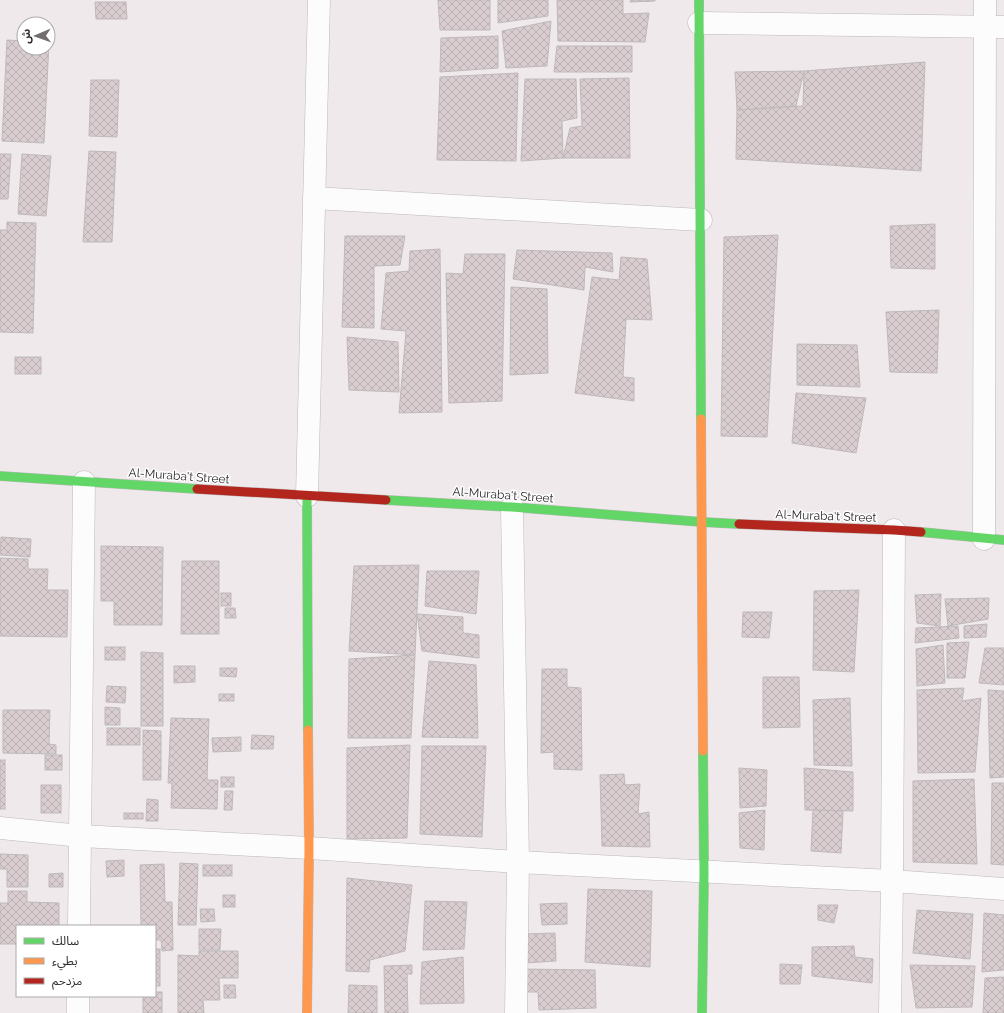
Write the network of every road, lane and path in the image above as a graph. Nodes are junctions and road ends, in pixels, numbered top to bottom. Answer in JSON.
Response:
{"nodes":[{"id":1,"x":319,"y":0,"type":"edge"},
{"id":2,"x":699,"y":0,"type":"edge"},
{"id":3,"x":985,"y":0,"type":"edge"},
{"id":4,"x":698,"y":23,"type":"junction"},
{"id":5,"x":995,"y":26,"type":"edge"},
{"id":6,"x":314,"y":198,"type":"junction"},
{"id":7,"x":701,"y":220,"type":"junction"},
{"id":8,"x":0,"y":476,"type":"edge"},
{"id":9,"x":84,"y":482,"type":"junction"},
{"id":10,"x":307,"y":496,"type":"junction"},
{"id":11,"x":512,"y":507,"type":"junction"},
{"id":12,"x":702,"y":522,"type":"junction"},
{"id":13,"x":894,"y":530,"type":"junction"},
{"id":14,"x":994,"y":539,"type":"edge"},
{"id":15,"x":0,"y":828,"type":"edge"},
{"id":16,"x":81,"y":836,"type":"junction"},
{"id":17,"x":309,"y":848,"type":"junction"},
{"id":18,"x":518,"y":862,"type":"junction"},
{"id":19,"x":704,"y":872,"type":"junction"},
{"id":20,"x":892,"y":880,"type":"junction"},
{"id":21,"x":1004,"y":889,"type":"edge"},
{"id":22,"x":79,"y":925,"type":"edge"},
{"id":23,"x":78,"y":997,"type":"edge"},
{"id":24,"x":78,"y":1013,"type":"edge"},
{"id":25,"x":307,"y":1013,"type":"edge"},
{"id":26,"x":516,"y":1013,"type":"edge"},
{"id":27,"x":702,"y":1013,"type":"edge"},
{"id":28,"x":890,"y":1013,"type":"edge"}],
"edges":[{"from":1,"to":6,"type":"street"},
{"from":2,"to":4,"type":"street"},
{"from":3,"to":5,"type":"street"},
{"from":4,"to":5,"type":"street"},
{"from":4,"to":7,"type":"street"},
{"from":5,"to":14,"type":"street"},
{"from":6,"to":7,"type":"street"},
{"from":6,"to":10,"type":"street"},
{"from":7,"to":12,"type":"street"},
{"from":8,"to":9,"type":"street","name":"Al-Muraba't Street"},
{"from":9,"to":10,"type":"street","name":"Al-Muraba't Street"},
{"from":9,"to":16,"type":"street"},
{"from":10,"to":11,"type":"street","name":"Al-Muraba't Street"},
{"from":10,"to":17,"type":"street"},
{"from":11,"to":12,"type":"street","name":"Al-Muraba't Street"},
{"from":11,"to":18,"type":"street"},
{"from":12,"to":13,"type":"street","name":"Al-Muraba't Street"},
{"from":12,"to":19,"type":"street"},
{"from":13,"to":14,"type":"street","name":"Al-Muraba't Street"},
{"from":13,"to":20,"type":"street"},
{"from":15,"to":16,"type":"street"},
{"from":16,"to":17,"type":"street"},
{"from":16,"to":22,"type":"street"},
{"from":17,"to":18,"type":"street"},
{"from":17,"to":25,"type":"street"},
{"from":18,"to":19,"type":"street"},
{"from":18,"to":26,"type":"street"},
{"from":19,"to":20,"type":"street"},
{"from":19,"to":27,"type":"street"},
{"from":20,"to":21,"type":"street"},
{"from":20,"to":28,"type":"street"},
{"from":23,"to":24,"type":"street"}]}
